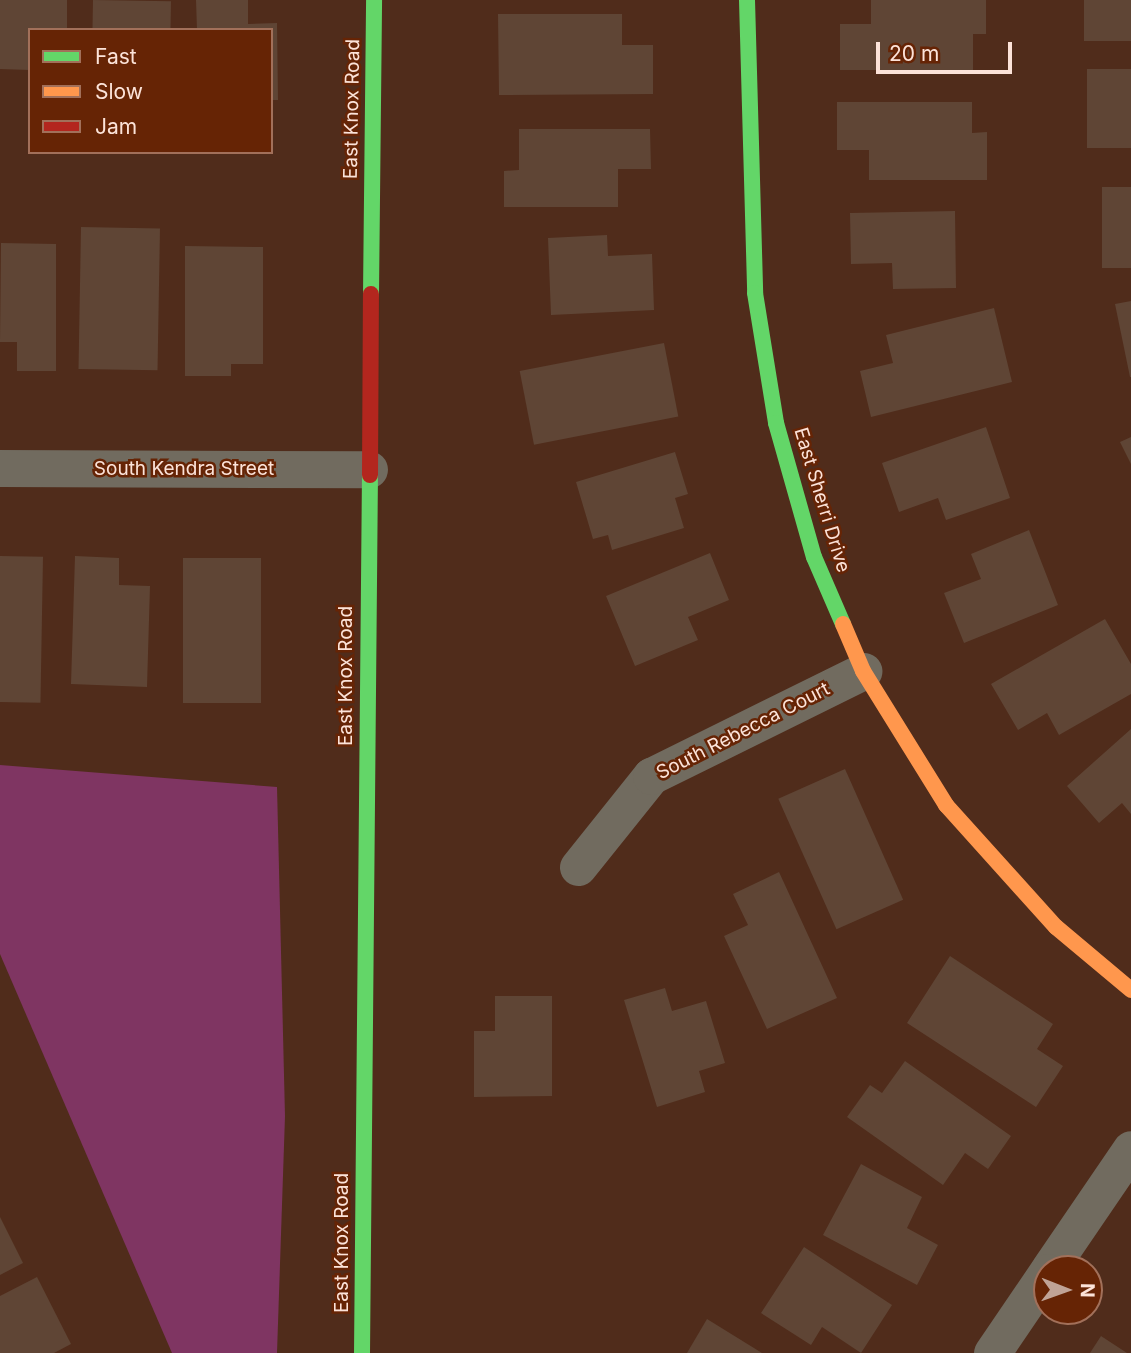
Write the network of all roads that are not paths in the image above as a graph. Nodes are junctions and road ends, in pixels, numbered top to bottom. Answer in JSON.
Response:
{"nodes":[{"id":1,"x":374,"y":0,"type":"edge"},
{"id":2,"x":747,"y":0,"type":"edge"},
{"id":3,"x":0,"y":468,"type":"edge"},
{"id":4,"x":369,"y":469,"type":"junction"},
{"id":5,"x":863,"y":671,"type":"junction"},
{"id":6,"x":578,"y":867,"type":"dead end"},
{"id":7,"x":1131,"y":990,"type":"edge"},
{"id":8,"x":1131,"y":1149,"type":"edge"},
{"id":9,"x":1059,"y":1255,"type":"edge"},
{"id":10,"x":1033,"y":1293,"type":"edge"},
{"id":11,"x":362,"y":1353,"type":"edge"},
{"id":12,"x":992,"y":1353,"type":"edge"}],
"edges":[{"from":1,"to":4,"type":"street","name":"East Knox Road"},
{"from":2,"to":5,"type":"street","name":"East Sherri Drive"},
{"from":3,"to":4,"type":"street","name":"South Kendra Street"},
{"from":4,"to":11,"type":"street","name":"East Knox Road"},
{"from":5,"to":6,"type":"street","name":"South Rebecca Court"},
{"from":5,"to":7,"type":"street","name":"East Sherri Drive"},
{"from":8,"to":9,"type":"street"},
{"from":10,"to":12,"type":"street"}]}
